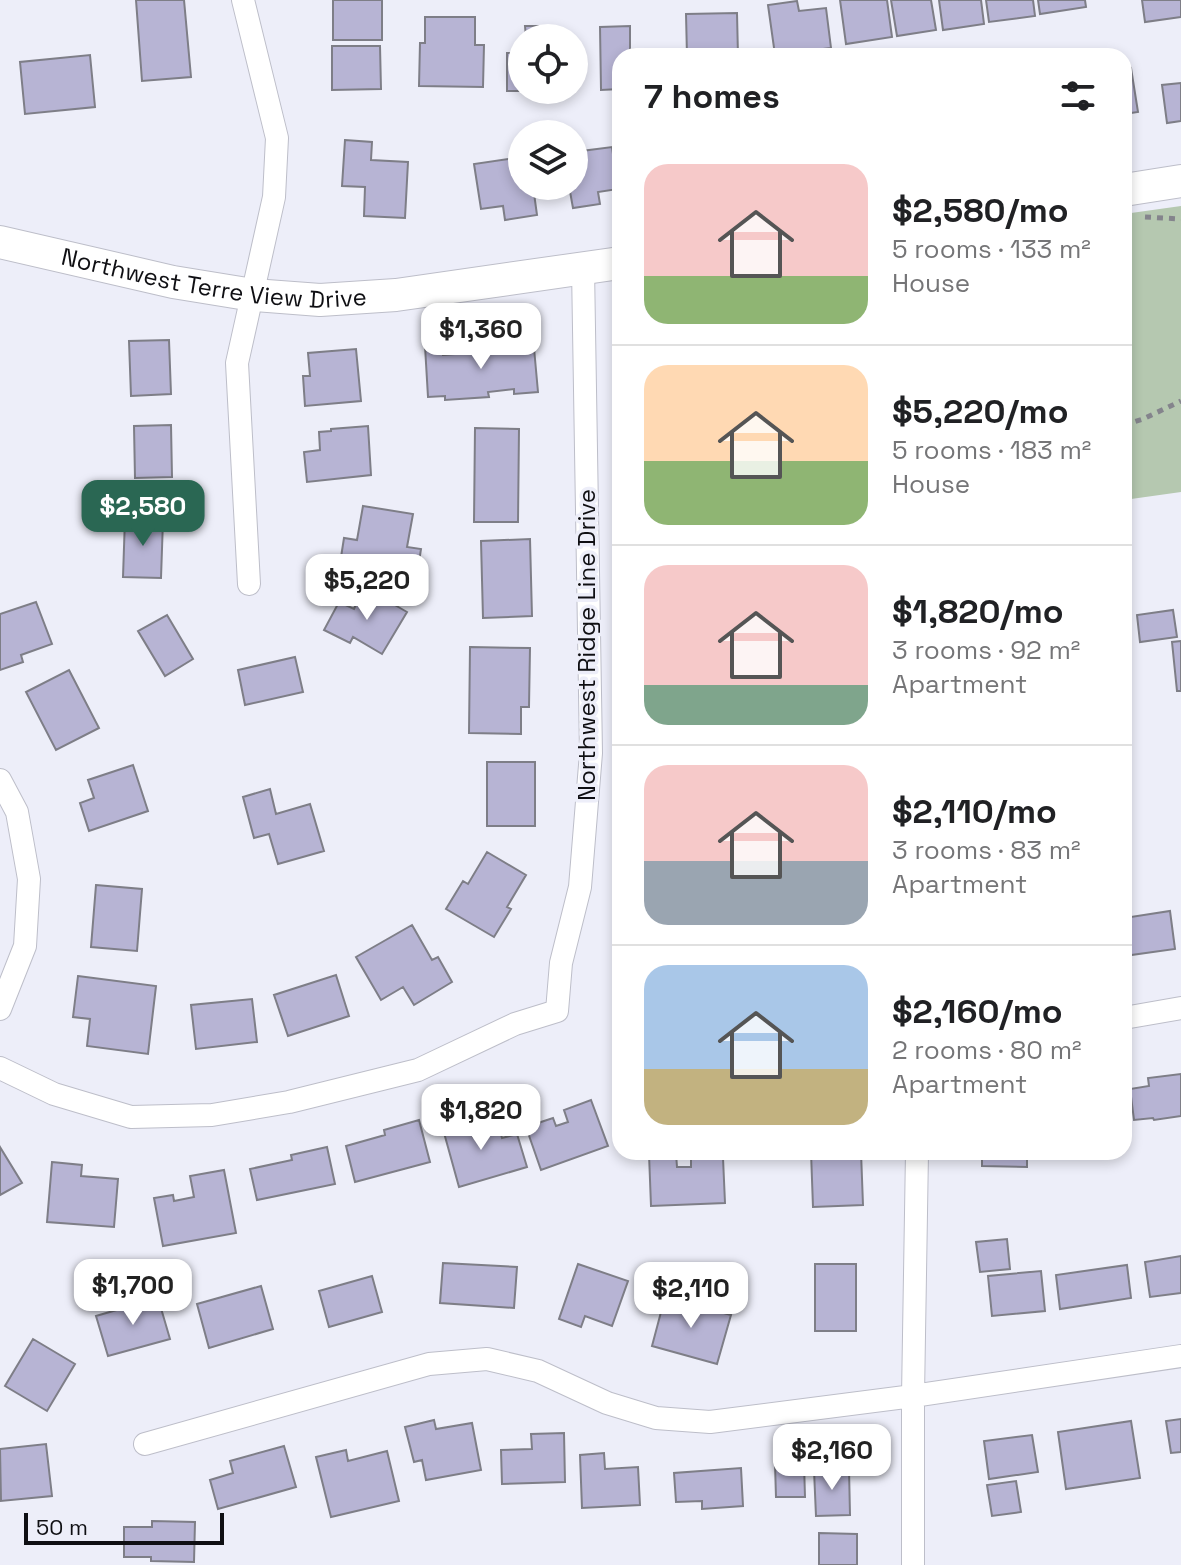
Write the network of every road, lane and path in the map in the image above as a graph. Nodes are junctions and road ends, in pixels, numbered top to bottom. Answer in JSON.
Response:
{"nodes":[{"id":1,"x":243,"y":0,"type":"edge"},
{"id":2,"x":1181,"y":181,"type":"edge"},
{"id":3,"x":1132,"y":189,"type":"edge"},
{"id":4,"x":0,"y":242,"type":"edge"},
{"id":5,"x":612,"y":264,"type":"edge"},
{"id":6,"x":583,"y":268,"type":"junction"},
{"id":7,"x":253,"y":295,"type":"junction"},
{"id":8,"x":1181,"y":401,"type":"edge"},
{"id":9,"x":1132,"y":422,"type":"edge"},
{"id":10,"x":249,"y":584,"type":"dead end"},
{"id":11,"x":0,"y":780,"type":"edge"},
{"id":12,"x":1181,"y":1008,"type":"edge"},
{"id":13,"x":0,"y":1009,"type":"edge"},
{"id":14,"x":1132,"y":1017,"type":"edge"},
{"id":15,"x":0,"y":1068,"type":"edge"},
{"id":16,"x":917,"y":1160,"type":"edge"},
{"id":17,"x":1181,"y":1356,"type":"edge"},
{"id":18,"x":913,"y":1396,"type":"junction"},
{"id":19,"x":145,"y":1444,"type":"dead end"},
{"id":20,"x":913,"y":1565,"type":"edge"}],
"edges":[{"from":1,"to":7,"type":"street"},
{"from":2,"to":3,"type":"street"},
{"from":4,"to":7,"type":"street","name":"Northwest Terre View Drive"},
{"from":5,"to":6,"type":"street","name":"Northwest Terre View Drive"},
{"from":6,"to":7,"type":"street","name":"Northwest Terre View Drive"},
{"from":6,"to":15,"type":"street","name":"Northwest Ridge Line Drive"},
{"from":7,"to":10,"type":"street"},
{"from":8,"to":9,"type":"path"},
{"from":11,"to":13,"type":"street"},
{"from":12,"to":14,"type":"street"},
{"from":16,"to":18,"type":"street"},
{"from":17,"to":18,"type":"street"},
{"from":18,"to":19,"type":"street"},
{"from":18,"to":20,"type":"street"}]}
